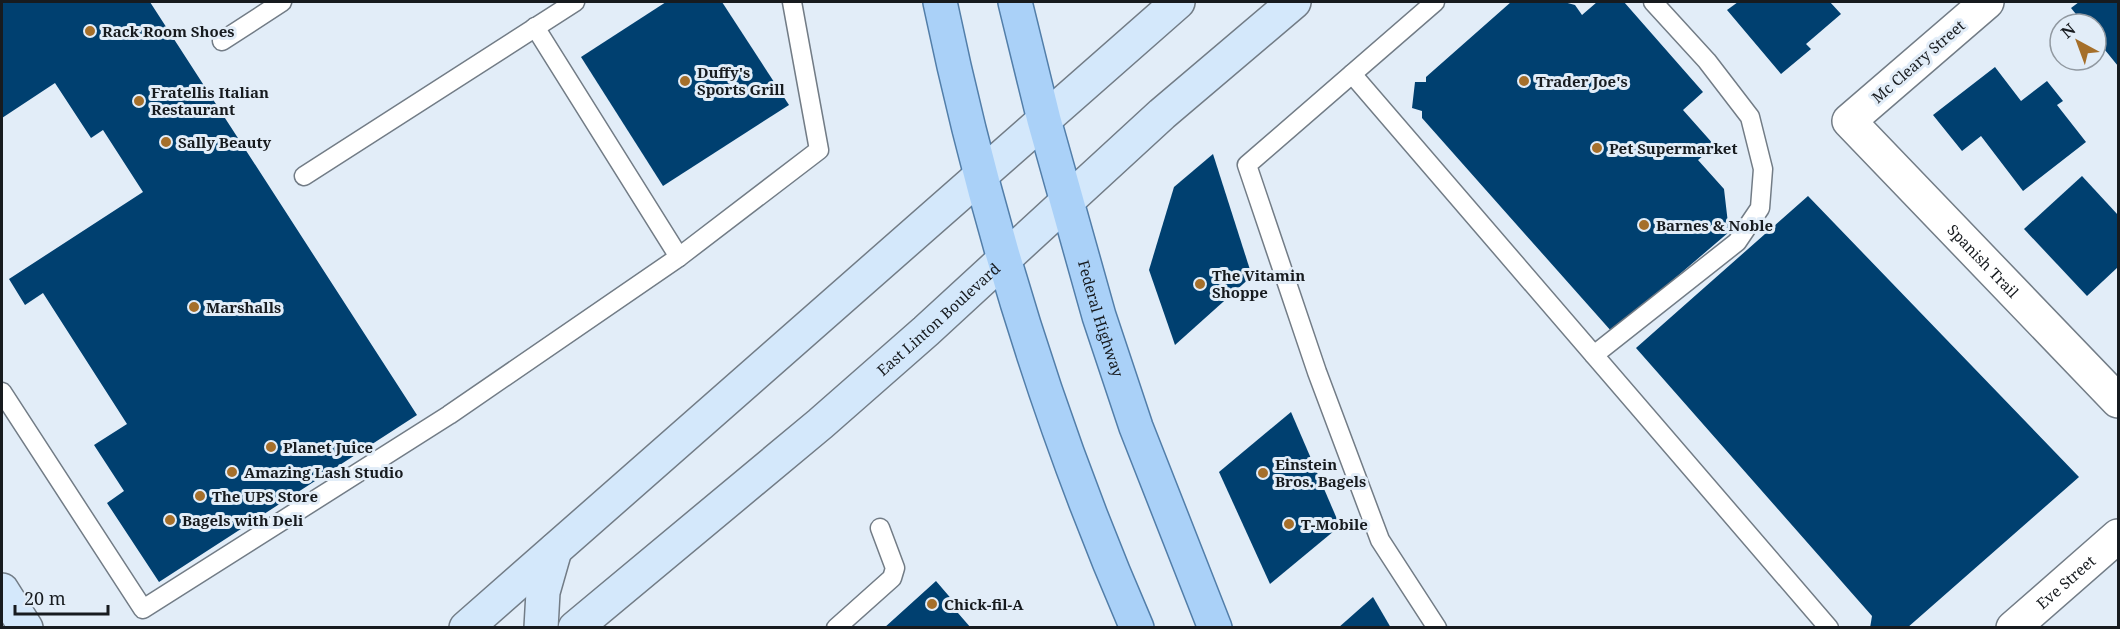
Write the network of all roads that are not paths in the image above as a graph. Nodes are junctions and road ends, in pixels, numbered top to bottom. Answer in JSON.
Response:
{"nodes":[{"id":1,"x":282,"y":2,"type":"edge"},
{"id":2,"x":575,"y":2,"type":"edge"},
{"id":3,"x":792,"y":2,"type":"edge"},
{"id":4,"x":940,"y":2,"type":"edge"},
{"id":5,"x":1015,"y":2,"type":"edge"},
{"id":6,"x":1178,"y":2,"type":"edge"},
{"id":7,"x":1294,"y":2,"type":"edge"},
{"id":8,"x":1435,"y":2,"type":"edge"},
{"id":9,"x":1653,"y":2,"type":"edge"},
{"id":10,"x":1987,"y":2,"type":"edge"},
{"id":11,"x":535,"y":27,"type":"junction"},
{"id":12,"x":222,"y":41,"type":"dead end"},
{"id":13,"x":1352,"y":74,"type":"junction"},
{"id":14,"x":1044,"y":120,"type":"junction"},
{"id":15,"x":1849,"y":122,"type":"joint"},
{"id":16,"x":304,"y":176,"type":"dead end"},
{"id":17,"x":980,"y":176,"type":"junction"},
{"id":18,"x":1067,"y":202,"type":"junction"},
{"id":19,"x":678,"y":257,"type":"junction"},
{"id":20,"x":1002,"y":261,"type":"junction"},
{"id":21,"x":1594,"y":355,"type":"junction"},
{"id":22,"x":2,"y":392,"type":"edge"},
{"id":23,"x":2118,"y":402,"type":"edge"},
{"id":24,"x":880,"y":528,"type":"dead end"},
{"id":25,"x":2118,"y":536,"type":"edge"},
{"id":26,"x":555,"y":550,"type":"junction"},
{"id":27,"x":2,"y":590,"type":"edge"},
{"id":28,"x":26,"y":627,"type":"edge"},
{"id":29,"x":466,"y":627,"type":"edge"},
{"id":30,"x":541,"y":627,"type":"edge"},
{"id":31,"x":575,"y":627,"type":"edge"},
{"id":32,"x":836,"y":627,"type":"edge"},
{"id":33,"x":1137,"y":627,"type":"edge"},
{"id":34,"x":1215,"y":627,"type":"edge"},
{"id":35,"x":1437,"y":627,"type":"edge"},
{"id":36,"x":1829,"y":627,"type":"edge"},
{"id":37,"x":2013,"y":627,"type":"edge"}],
"edges":[{"from":1,"to":12,"type":"lane"},
{"from":2,"to":11,"type":"lane"},
{"from":3,"to":19,"type":"lane"},
{"from":4,"to":17,"type":"main road"},
{"from":5,"to":14,"type":"main road","name":"Federal Highway"},
{"from":6,"to":14,"type":"main road"},
{"from":7,"to":18,"type":"main road","name":"East Linton Boulevard"},
{"from":8,"to":13,"type":"lane"},
{"from":9,"to":21,"type":"lane"},
{"from":10,"to":15,"type":"street","name":"Mc Cleary Street"},
{"from":11,"to":16,"type":"lane"},
{"from":11,"to":19,"type":"lane"},
{"from":13,"to":21,"type":"lane"},
{"from":13,"to":35,"type":"lane"},
{"from":14,"to":17,"type":"main road"},
{"from":14,"to":18,"type":"main road","name":"Federal Highway"},
{"from":15,"to":23,"type":"street","name":"Spanish Trail"},
{"from":17,"to":20,"type":"main road"},
{"from":17,"to":26,"type":"main road"},
{"from":18,"to":20,"type":"main road","name":"East Linton Boulevard"},
{"from":18,"to":34,"type":"main road","name":"Federal Highway"},
{"from":19,"to":22,"type":"lane"},
{"from":20,"to":31,"type":"main road","name":"East Linton Boulevard"},
{"from":20,"to":33,"type":"main road"},
{"from":21,"to":36,"type":"lane"},
{"from":24,"to":32,"type":"lane"},
{"from":25,"to":37,"type":"street","name":"Eve Street"},
{"from":26,"to":29,"type":"main road"},
{"from":26,"to":30,"type":"main road"},
{"from":27,"to":28,"type":"main road"}]}
